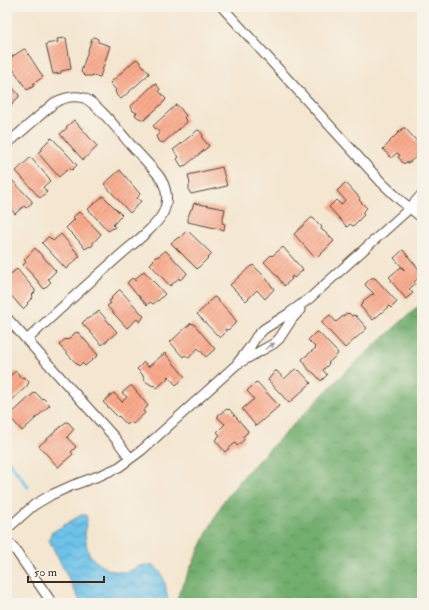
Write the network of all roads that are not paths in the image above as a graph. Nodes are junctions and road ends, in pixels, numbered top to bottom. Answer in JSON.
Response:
{"nodes":[{"id":1,"x":222,"y":7,"type":"edge"},
{"id":2,"x":7,"y":144,"type":"edge"},
{"id":3,"x":422,"y":194,"type":"edge"},
{"id":4,"x":410,"y":208,"type":"junction"},
{"id":5,"x":422,"y":218,"type":"edge"},
{"id":6,"x":310,"y":298,"type":"junction"},
{"id":7,"x":7,"y":318,"type":"edge"},
{"id":8,"x":26,"y":340,"type":"junction"},
{"id":9,"x":236,"y":365,"type":"junction"},
{"id":10,"x":130,"y":458,"type":"junction"},
{"id":11,"x":7,"y":529,"type":"edge"},
{"id":12,"x":7,"y":541,"type":"edge"},
{"id":13,"x":52,"y":603,"type":"edge"}],
"edges":[{"from":1,"to":4,"type":"street"},
{"from":2,"to":8,"type":"street"},
{"from":3,"to":4,"type":"street"},
{"from":4,"to":5,"type":"street"},
{"from":4,"to":6,"type":"street"},
{"from":6,"to":9,"type":"street"},
{"from":9,"to":6,"type":"street","one_way":true},
{"from":7,"to":8,"type":"street"},
{"from":8,"to":10,"type":"street"},
{"from":9,"to":10,"type":"street"},
{"from":10,"to":11,"type":"street"},
{"from":12,"to":13,"type":"street"}]}
